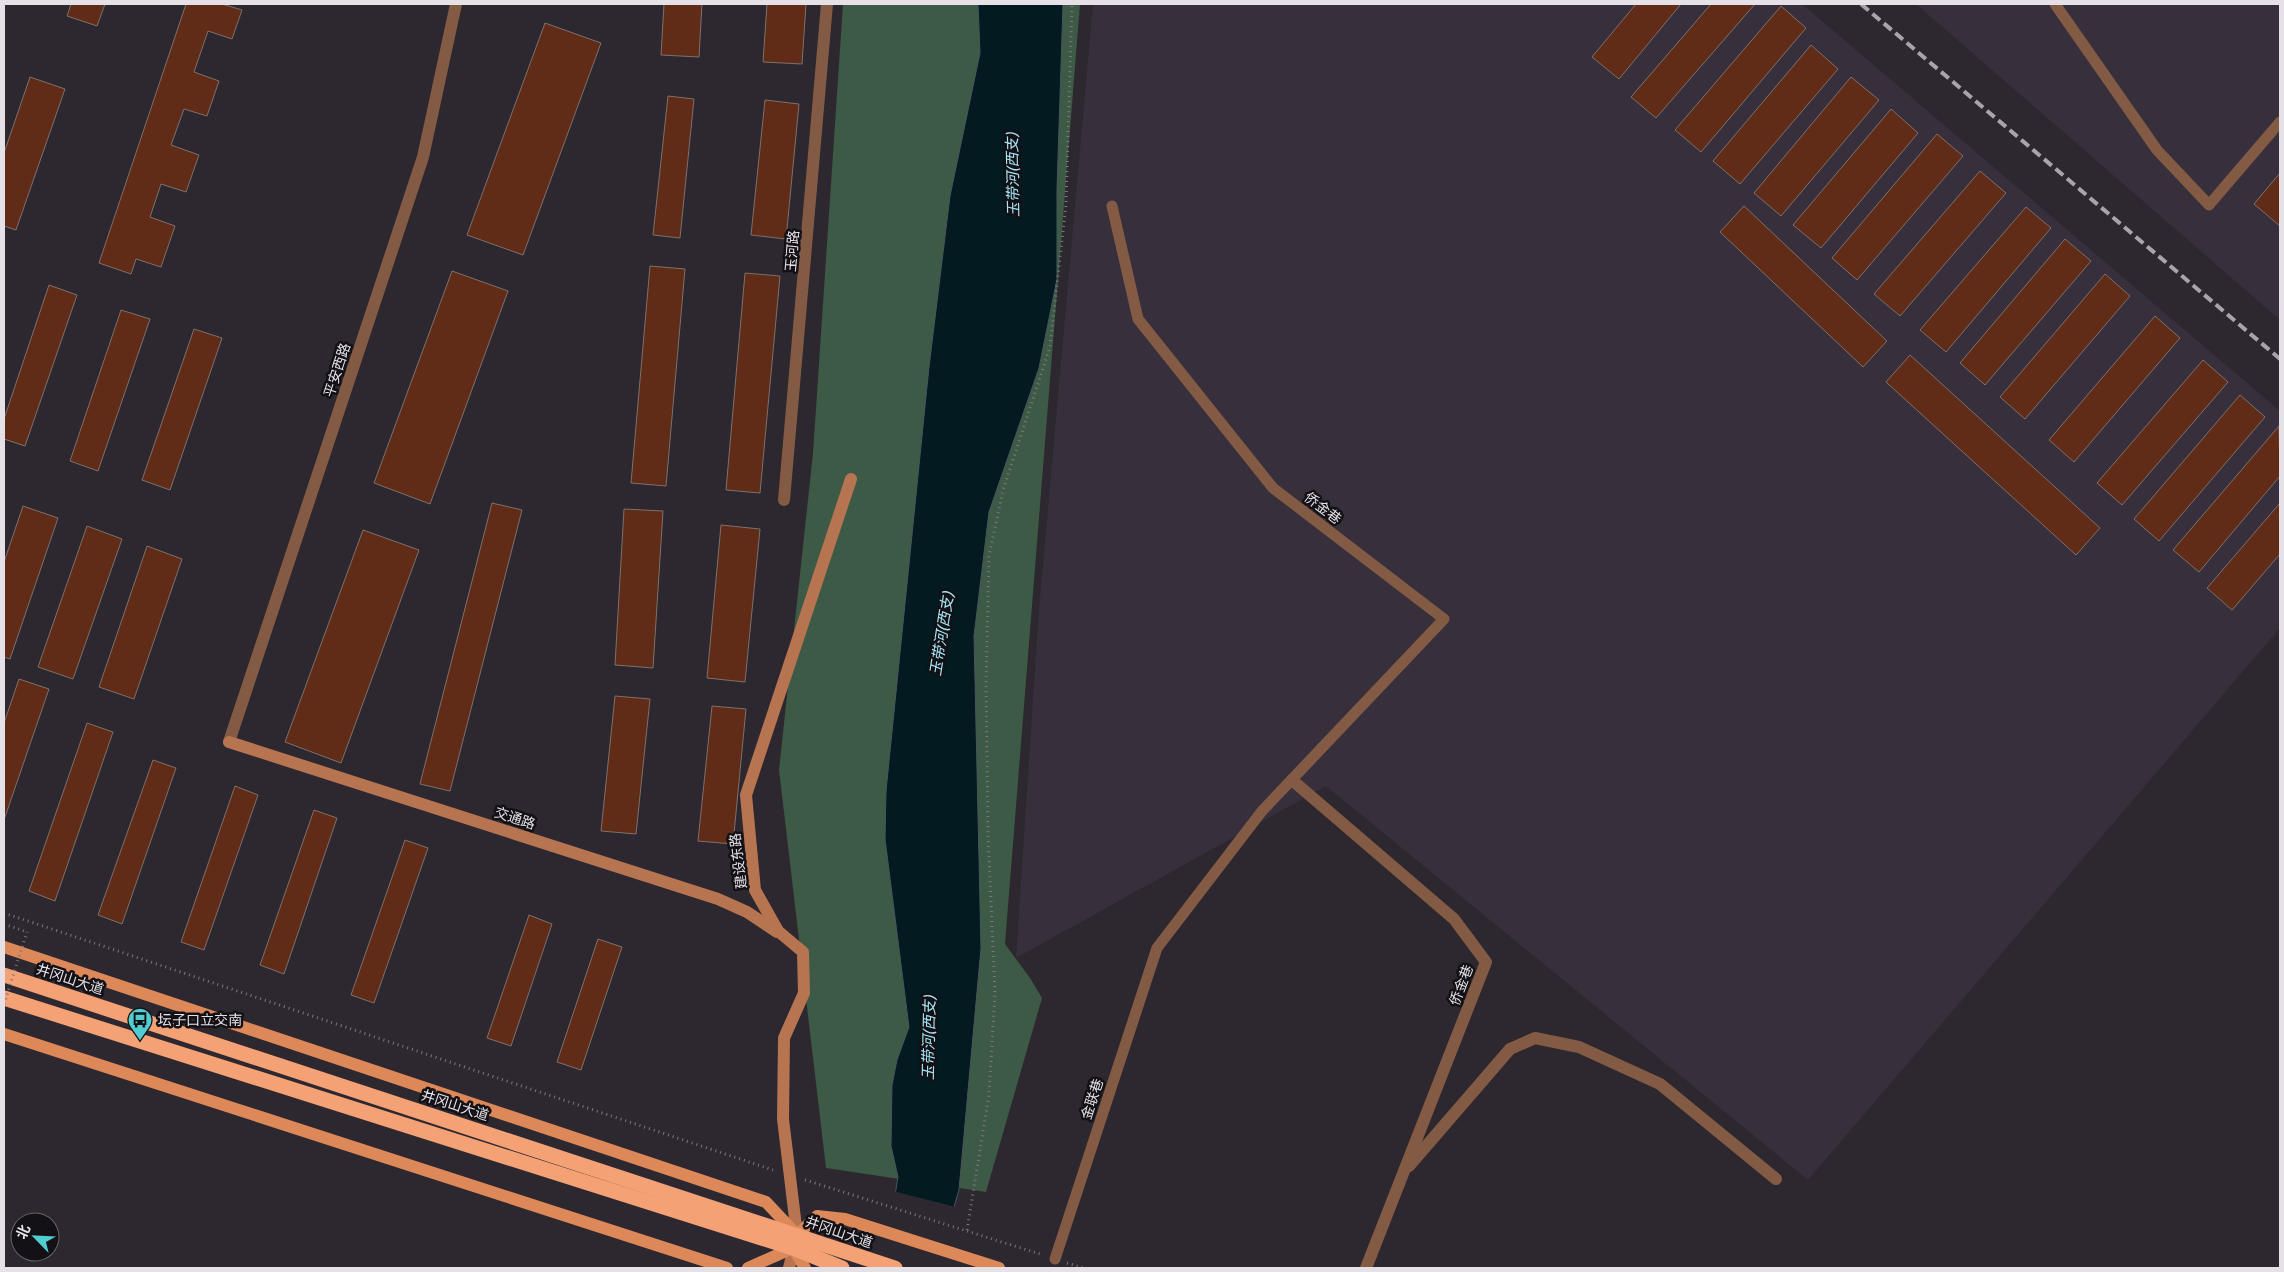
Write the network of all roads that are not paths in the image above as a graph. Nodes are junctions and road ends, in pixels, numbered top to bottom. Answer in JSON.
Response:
{"nodes":[{"id":1,"x":456,"y":4,"type":"edge"},
{"id":2,"x":827,"y":4,"type":"edge"},
{"id":3,"x":2055,"y":4,"type":"edge"},
{"id":4,"x":2280,"y":122,"type":"edge"},
{"id":5,"x":1112,"y":206,"type":"dead end"},
{"id":6,"x":851,"y":479,"type":"dead end"},
{"id":7,"x":784,"y":500,"type":"dead end"},
{"id":8,"x":229,"y":742,"type":"joint"},
{"id":9,"x":1292,"y":780,"type":"junction"},
{"id":10,"x":786,"y":938,"type":"junction"},
{"id":11,"x":4,"y":947,"type":"edge"},
{"id":12,"x":1157,"y":948,"type":"joint"},
{"id":13,"x":4,"y":975,"type":"edge"},
{"id":14,"x":4,"y":998,"type":"edge"},
{"id":15,"x":4,"y":1034,"type":"edge"},
{"id":16,"x":1403,"y":1174,"type":"junction"},
{"id":17,"x":1776,"y":1178,"type":"dead end"},
{"id":18,"x":795,"y":1242,"type":"junction"},
{"id":19,"x":1055,"y":1259,"type":"road end"},
{"id":20,"x":728,"y":1268,"type":"edge"},
{"id":21,"x":748,"y":1268,"type":"edge"},
{"id":22,"x":789,"y":1268,"type":"edge"},
{"id":23,"x":805,"y":1268,"type":"edge"},
{"id":24,"x":842,"y":1268,"type":"edge"},
{"id":25,"x":895,"y":1268,"type":"edge"},
{"id":26,"x":999,"y":1268,"type":"edge"},
{"id":27,"x":1366,"y":1268,"type":"edge"}],
"edges":[{"from":1,"to":8,"type":"street","name":"平安西路"},
{"from":2,"to":7,"type":"street","name":"玉河路"},
{"from":3,"to":4,"type":"lane"},
{"from":5,"to":9,"type":"lane","name":"侨金巷"},
{"from":6,"to":10,"type":"street","name":"建设东路"},
{"from":8,"to":10,"type":"street","name":"交通路"},
{"from":9,"to":12,"type":"lane","name":"侨金巷"},
{"from":9,"to":16,"type":"street","name":"侨金巷"},
{"from":10,"to":18,"type":"street","name":"建设东路"},
{"from":11,"to":18,"type":"main road"},
{"from":12,"to":19,"type":"lane","name":"金联巷"},
{"from":13,"to":18,"type":"highway","name":"井冈山大道"},
{"from":14,"to":18,"type":"highway","name":"井冈山大道"},
{"from":15,"to":20,"type":"main road"},
{"from":16,"to":17,"type":"street"},
{"from":16,"to":27,"type":"street","name":"侨金巷"},
{"from":18,"to":21,"type":"main road"},
{"from":18,"to":22,"type":"street","name":"建设东路"},
{"from":18,"to":23,"type":"main road"},
{"from":18,"to":24,"type":"highway","name":"井冈山大道"},
{"from":18,"to":25,"type":"highway","name":"井冈山大道"},
{"from":18,"to":26,"type":"main road"}]}
